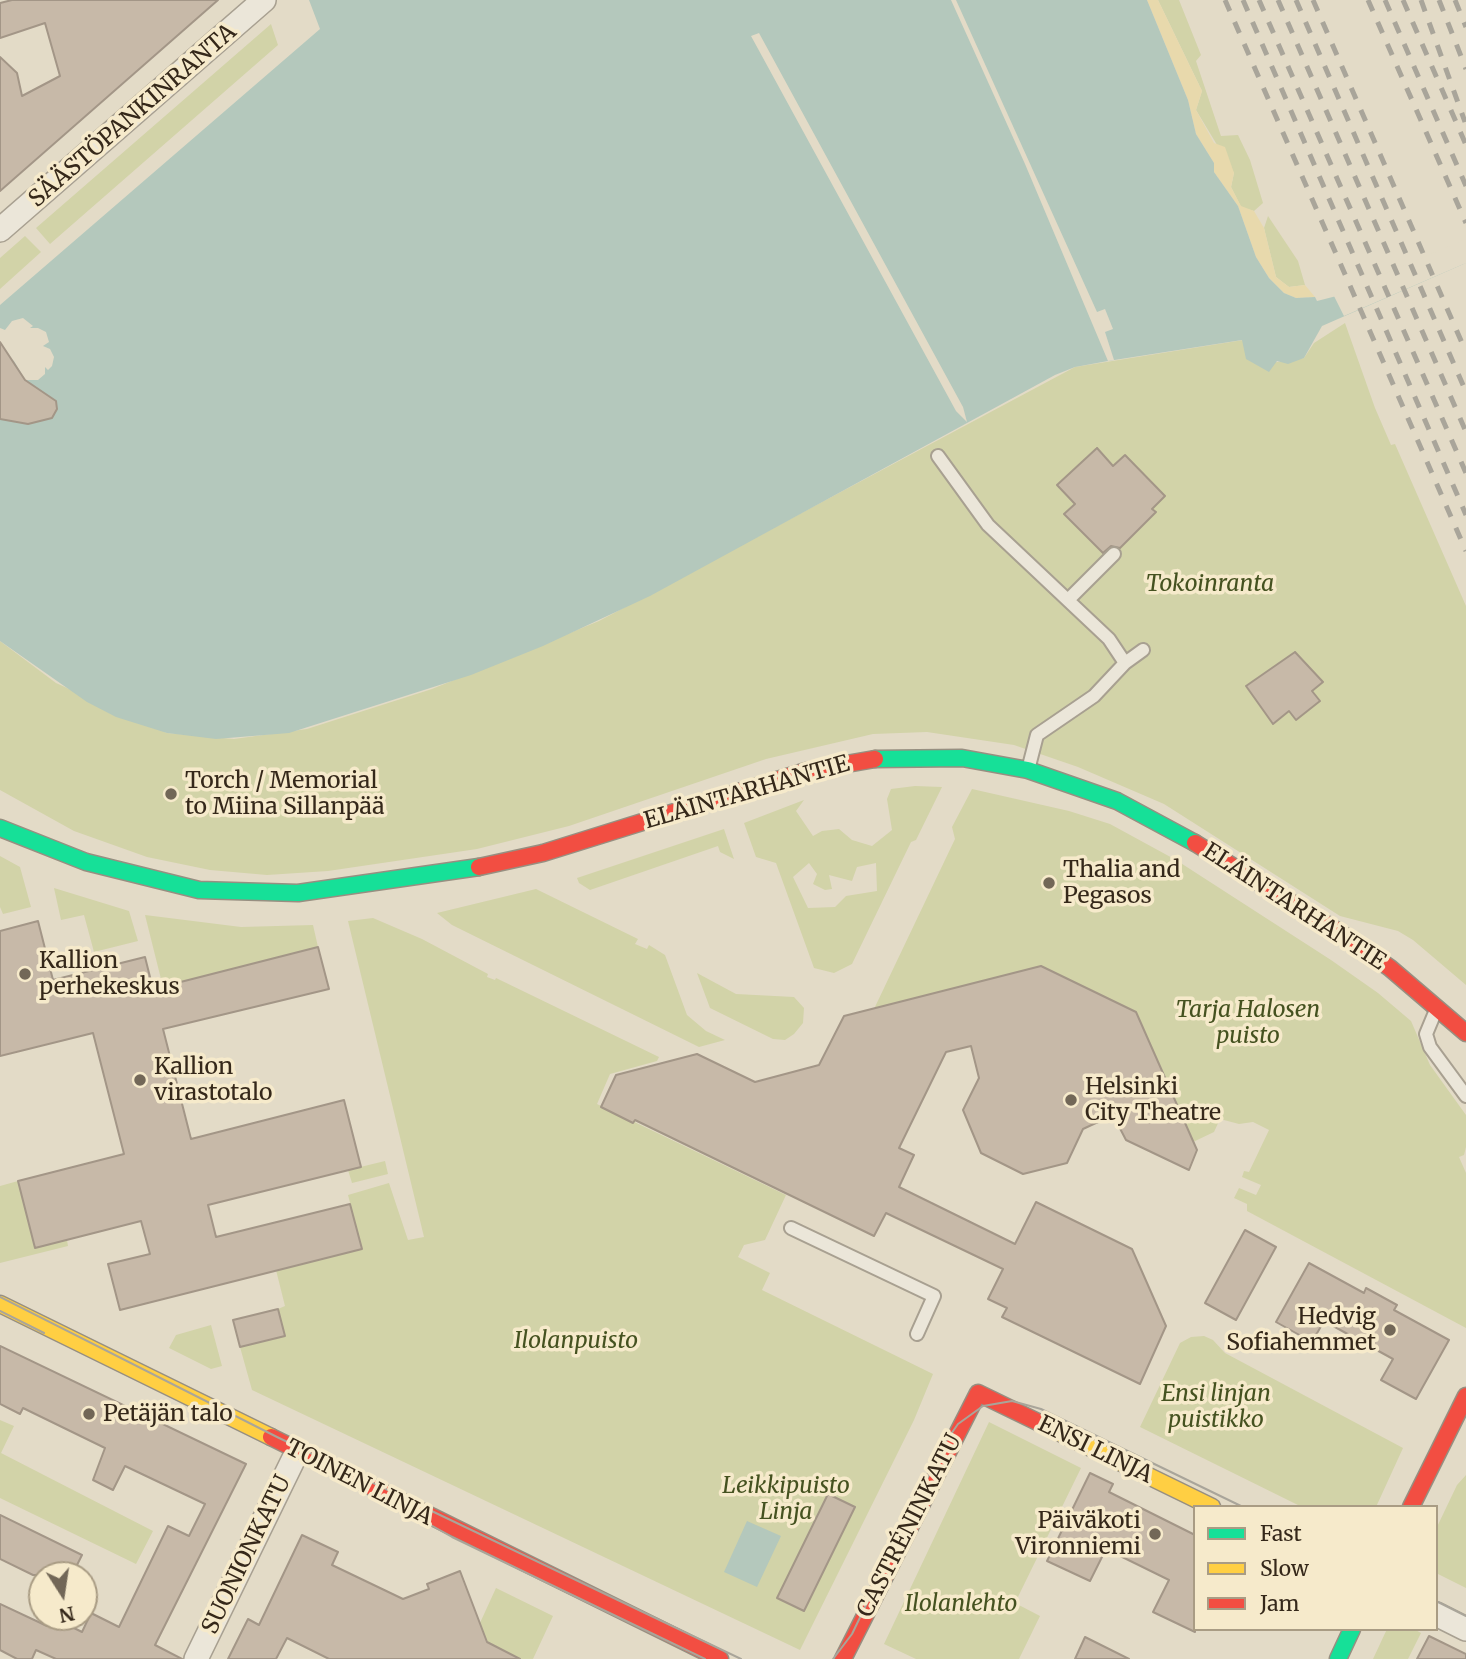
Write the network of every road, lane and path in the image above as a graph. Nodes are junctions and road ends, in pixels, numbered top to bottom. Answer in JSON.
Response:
{"nodes":[{"id":1,"x":264,"y":0,"type":"edge"},
{"id":2,"x":0,"y":230,"type":"edge"},
{"id":3,"x":938,"y":456,"type":"dead end"},
{"id":4,"x":1114,"y":554,"type":"dead end"},
{"id":5,"x":1068,"y":600,"type":"junction"},
{"id":6,"x":1143,"y":650,"type":"dead end"},
{"id":7,"x":1125,"y":663,"type":"junction"},
{"id":8,"x":1028,"y":770,"type":"junction"},
{"id":9,"x":3,"y":826,"type":"edge"},
{"id":10,"x":1437,"y":1007,"type":"junction"},
{"id":11,"x":1466,"y":1032,"type":"edge"},
{"id":12,"x":1466,"y":1096,"type":"edge"},
{"id":13,"x":791,"y":1227,"type":"dead end"},
{"id":14,"x":0,"y":1304,"type":"edge"},
{"id":15,"x":917,"y":1334,"type":"dead end"},
{"id":16,"x":978,"y":1393,"type":"joint"},
{"id":17,"x":1466,"y":1396,"type":"edge"},
{"id":18,"x":297,"y":1452,"type":"junction"},
{"id":19,"x":1208,"y":1505,"type":"edge"},
{"id":20,"x":1412,"y":1505,"type":"edge"},
{"id":21,"x":1438,"y":1615,"type":"edge"},
{"id":22,"x":1466,"y":1629,"type":"edge"},
{"id":23,"x":1351,"y":1631,"type":"edge"},
{"id":24,"x":196,"y":1659,"type":"edge"},
{"id":25,"x":720,"y":1659,"type":"edge"},
{"id":26,"x":844,"y":1659,"type":"edge"},
{"id":27,"x":1338,"y":1659,"type":"edge"}],
"edges":[{"from":1,"to":2,"type":"street","name":"SÄÄSTÖPANKINRANTA"},
{"from":3,"to":5,"type":"lane"},
{"from":4,"to":5,"type":"lane"},
{"from":5,"to":7,"type":"lane"},
{"from":6,"to":7,"type":"lane"},
{"from":7,"to":8,"type":"lane"},
{"from":8,"to":9,"type":"main road","name":"ELÄINTARHANTIE"},
{"from":8,"to":10,"type":"main road","name":"ELÄINTARHANTIE"},
{"from":10,"to":11,"type":"main road","name":"ELÄINTARHANTIE"},
{"from":10,"to":12,"type":"lane"},
{"from":13,"to":15,"type":"lane"},
{"from":14,"to":18,"type":"main road","name":"TOINEN LINJA"},
{"from":16,"to":19,"type":"main road","name":"ENSI LINJA"},
{"from":16,"to":26,"type":"main road","name":"CASTRÉNINKATU"},
{"from":17,"to":20,"type":"main road"},
{"from":18,"to":24,"type":"street","name":"SUONIONKATU"},
{"from":18,"to":25,"type":"main road","name":"TOINEN LINJA"},
{"from":21,"to":22,"type":"street"},
{"from":23,"to":27,"type":"main road"}]}
